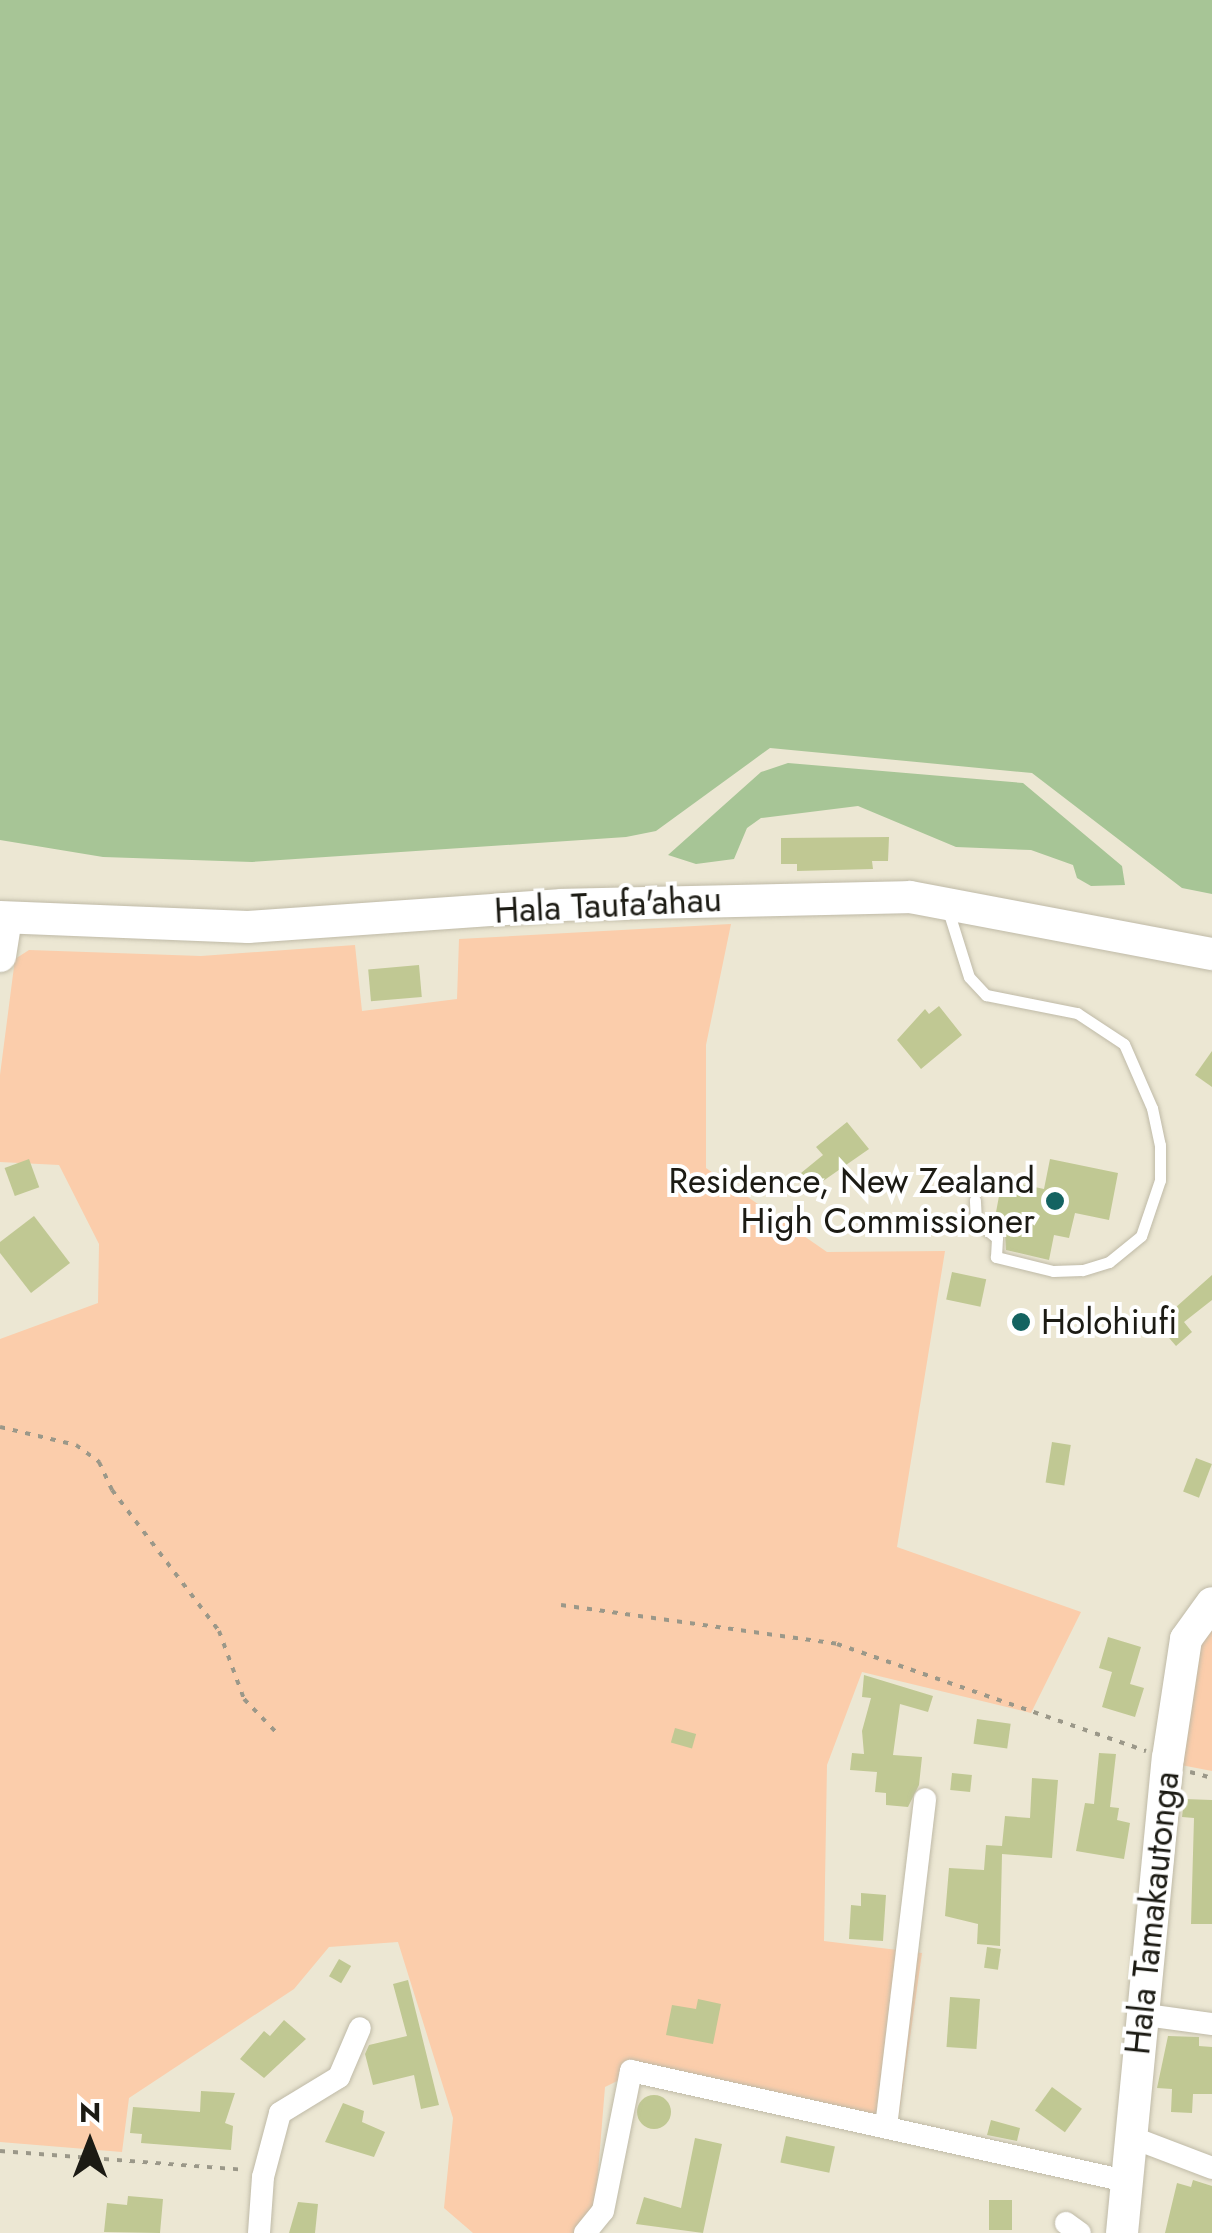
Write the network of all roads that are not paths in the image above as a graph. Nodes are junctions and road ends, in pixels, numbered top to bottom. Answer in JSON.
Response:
{"nodes":[{"id":1,"x":947,"y":900,"type":"junction"},
{"id":2,"x":3,"y":917,"type":"edge"},
{"id":3,"x":1212,"y":954,"type":"edge"},
{"id":4,"x":0,"y":956,"type":"edge"},
{"id":5,"x":974,"y":1200,"type":"dead end"},
{"id":6,"x":1212,"y":1602,"type":"edge"},
{"id":7,"x":925,"y":1799,"type":"dead end"},
{"id":8,"x":1139,"y":2014,"type":"junction"},
{"id":9,"x":1212,"y":2024,"type":"edge"},
{"id":10,"x":360,"y":2028,"type":"dead end"},
{"id":11,"x":886,"y":2127,"type":"junction"},
{"id":12,"x":1131,"y":2137,"type":"junction"},
{"id":13,"x":1212,"y":2168,"type":"edge"},
{"id":14,"x":1126,"y":2181,"type":"junction"},
{"id":15,"x":259,"y":2233,"type":"edge"},
{"id":16,"x":585,"y":2233,"type":"edge"},
{"id":17,"x":1122,"y":2233,"type":"edge"}],
"edges":[{"from":1,"to":2,"type":"street","name":"Hala Taufa'ahau"},
{"from":1,"to":3,"type":"street","name":"Hala Taufa'ahau"},
{"from":1,"to":5,"type":"lane"},
{"from":2,"to":4,"type":"street"},
{"from":6,"to":8,"type":"street","name":"Hala Tamakautonga"},
{"from":7,"to":11,"type":"street"},
{"from":8,"to":9,"type":"street"},
{"from":8,"to":12,"type":"street","name":"Hala Tamakautonga"},
{"from":10,"to":15,"type":"street"},
{"from":11,"to":14,"type":"street"},
{"from":11,"to":16,"type":"street"},
{"from":12,"to":13,"type":"street"},
{"from":12,"to":14,"type":"street","name":"Hala Tamakautonga"},
{"from":14,"to":17,"type":"street","name":"Hala Tamakautonga"}]}
